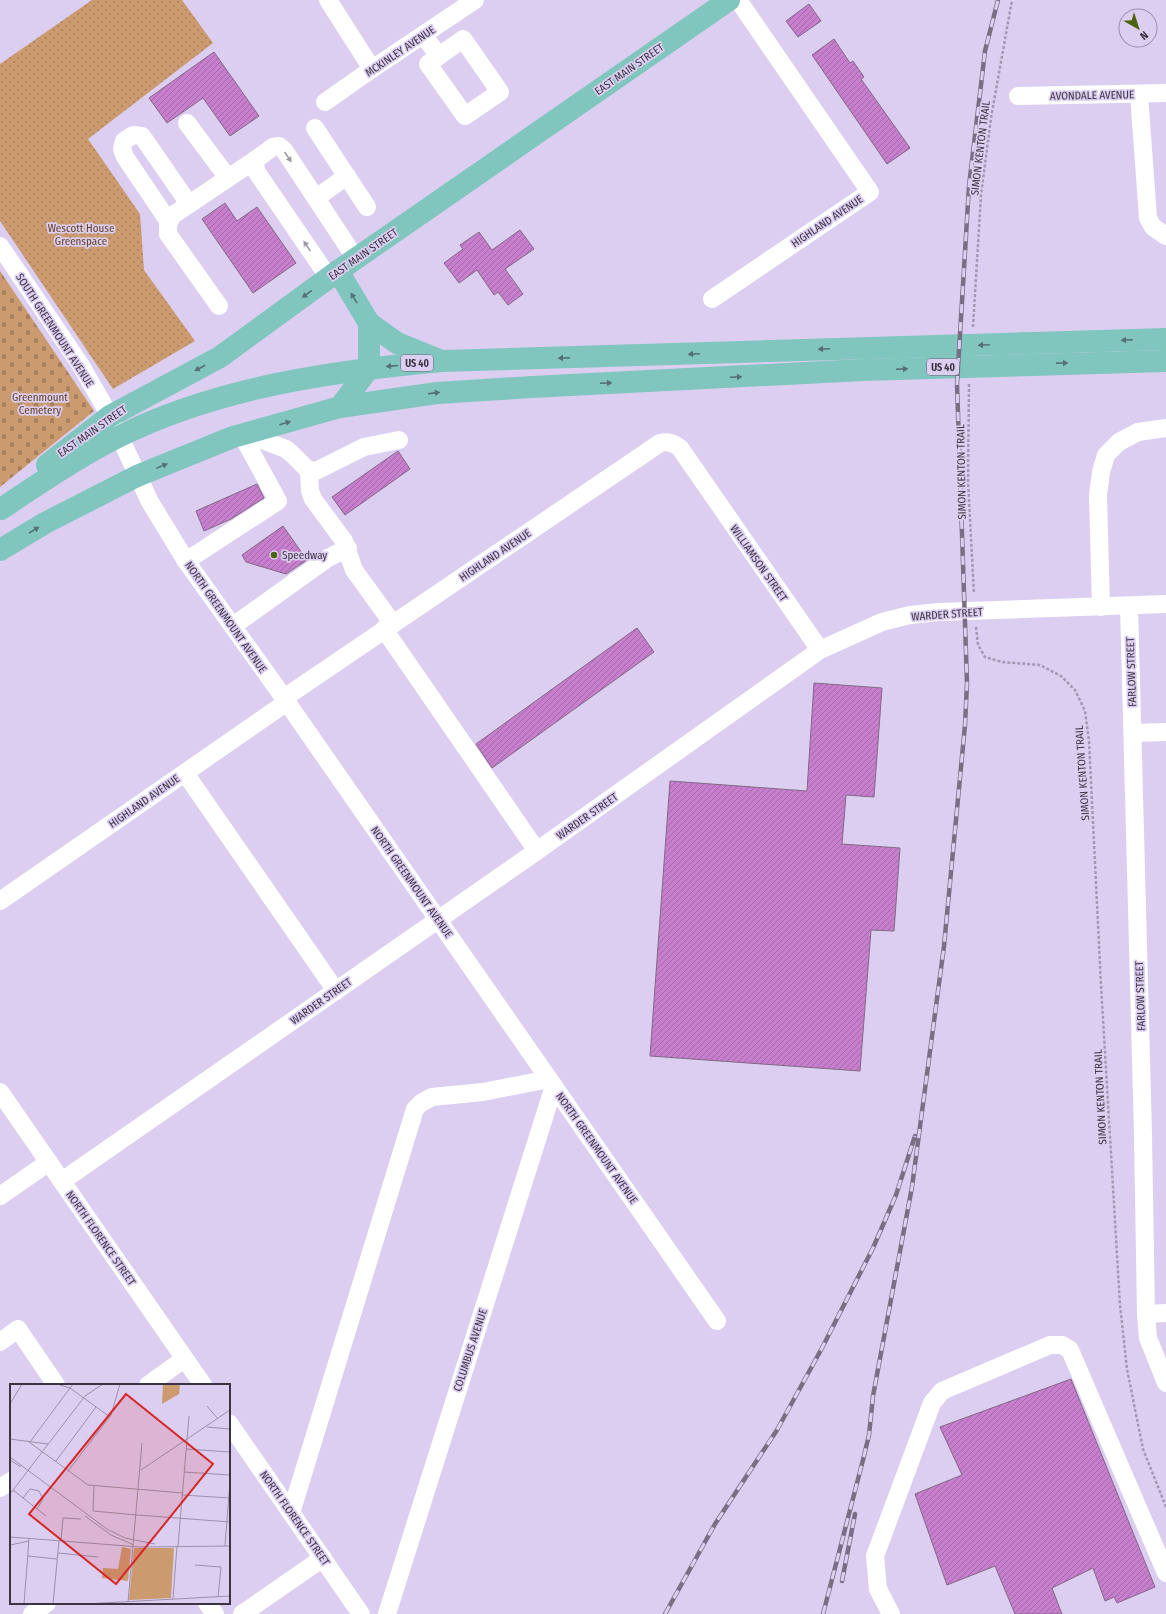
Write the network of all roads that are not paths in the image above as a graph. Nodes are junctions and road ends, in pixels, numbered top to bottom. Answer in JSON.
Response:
{"nodes":[{"id":1,"x":328,"y":0,"type":"edge"},
{"id":2,"x":475,"y":0,"type":"edge"},
{"id":3,"x":729,"y":0,"type":"edge"},
{"id":4,"x":738,"y":0,"type":"edge"},
{"id":5,"x":423,"y":35,"type":"junction"},
{"id":6,"x":439,"y":56,"type":"dead end"},
{"id":7,"x":372,"y":68,"type":"junction"},
{"id":8,"x":1166,"y":93,"type":"edge"},
{"id":9,"x":1139,"y":94,"type":"junction"},
{"id":10,"x":1018,"y":96,"type":"dead end"},
{"id":11,"x":325,"y":102,"type":"dead end"},
{"id":12,"x":188,"y":123,"type":"dead end"},
{"id":13,"x":315,"y":128,"type":"dead end"},
{"id":14,"x":255,"y":160,"type":"junction"},
{"id":15,"x":347,"y":176,"type":"junction"},
{"id":16,"x":228,"y":178,"type":"junction"},
{"id":17,"x":316,"y":198,"type":"junction"},
{"id":18,"x":189,"y":204,"type":"junction"},
{"id":19,"x":367,"y":206,"type":"dead end"},
{"id":20,"x":169,"y":222,"type":"junction"},
{"id":21,"x":1166,"y":236,"type":"edge"},
{"id":22,"x":0,"y":246,"type":"edge"},
{"id":23,"x":356,"y":259,"type":"junction"},
{"id":24,"x":334,"y":275,"type":"junction"},
{"id":25,"x":712,"y":299,"type":"dead end"},
{"id":26,"x":219,"y":306,"type":"dead end"},
{"id":27,"x":369,"y":323,"type":"junction"},
{"id":28,"x":1166,"y":339,"type":"edge"},
{"id":29,"x":1023,"y":354,"type":"junction"},
{"id":30,"x":442,"y":361,"type":"junction"},
{"id":31,"x":1166,"y":361,"type":"edge"},
{"id":32,"x":369,"y":368,"type":"junction"},
{"id":33,"x":340,"y":407,"type":"junction"},
{"id":34,"x":110,"y":416,"type":"junction"},
{"id":35,"x":1166,"y":428,"type":"edge"},
{"id":36,"x":244,"y":434,"type":"junction"},
{"id":37,"x":120,"y":436,"type":"junction"},
{"id":38,"x":399,"y":440,"type":"dead end"},
{"id":39,"x":309,"y":470,"type":"junction"},
{"id":40,"x":699,"y":475,"type":"joint"},
{"id":41,"x":137,"y":476,"type":"junction"},
{"id":42,"x":1,"y":510,"type":"edge"},
{"id":43,"x":348,"y":548,"type":"junction"},
{"id":44,"x":0,"y":550,"type":"edge"},
{"id":45,"x":186,"y":560,"type":"junction"},
{"id":46,"x":1166,"y":604,"type":"edge"},
{"id":47,"x":1129,"y":606,"type":"junction"},
{"id":48,"x":1101,"y":607,"type":"junction"},
{"id":49,"x":233,"y":626,"type":"junction"},
{"id":50,"x":389,"y":626,"type":"junction"},
{"id":51,"x":820,"y":650,"type":"junction"},
{"id":52,"x":286,"y":700,"type":"junction"},
{"id":53,"x":1166,"y":732,"type":"edge"},
{"id":54,"x":1133,"y":733,"type":"junction"},
{"id":55,"x":185,"y":773,"type":"junction"},
{"id":56,"x":536,"y":851,"type":"junction"},
{"id":57,"x":0,"y":901,"type":"edge"},
{"id":58,"x":439,"y":920,"type":"junction"},
{"id":59,"x":336,"y":991,"type":"junction"},
{"id":60,"x":552,"y":1082,"type":"junction"},
{"id":61,"x":0,"y":1092,"type":"edge"},
{"id":62,"x":48,"y":1162,"type":"junction"},
{"id":63,"x":62,"y":1181,"type":"junction"},
{"id":64,"x":0,"y":1196,"type":"edge"},
{"id":65,"x":1166,"y":1313,"type":"edge"},
{"id":66,"x":1146,"y":1314,"type":"junction"},
{"id":67,"x":717,"y":1321,"type":"dead end"},
{"id":68,"x":0,"y":1342,"type":"edge"},
{"id":69,"x":184,"y":1359,"type":"junction"},
{"id":70,"x":1166,"y":1383,"type":"edge"},
{"id":71,"x":55,"y":1384,"type":"edge"},
{"id":72,"x":149,"y":1384,"type":"edge"},
{"id":73,"x":202,"y":1384,"type":"edge"},
{"id":74,"x":230,"y":1424,"type":"edge"},
{"id":75,"x":10,"y":1482,"type":"edge"},
{"id":76,"x":0,"y":1488,"type":"edge"},
{"id":77,"x":291,"y":1513,"type":"junction"},
{"id":78,"x":323,"y":1558,"type":"junction"},
{"id":79,"x":1166,"y":1573,"type":"edge"},
{"id":80,"x":47,"y":1604,"type":"edge"},
{"id":81,"x":209,"y":1604,"type":"edge"},
{"id":82,"x":32,"y":1614,"type":"edge"},
{"id":83,"x":215,"y":1614,"type":"edge"},
{"id":84,"x":242,"y":1614,"type":"edge"},
{"id":85,"x":361,"y":1614,"type":"edge"},
{"id":86,"x":387,"y":1614,"type":"edge"},
{"id":87,"x":891,"y":1614,"type":"edge"}],
"edges":[{"from":1,"to":7,"type":"street"},
{"from":2,"to":5,"type":"street","name":"MCKINLEY AVENUE"},
{"from":3,"to":23,"type":"main road","name":"EAST MAIN STREET"},
{"from":4,"to":25,"type":"street","name":"HIGHLAND AVENUE"},
{"from":5,"to":6,"type":"street"},
{"from":5,"to":7,"type":"street","name":"MCKINLEY AVENUE"},
{"from":7,"to":11,"type":"street","name":"MCKINLEY AVENUE"},
{"from":8,"to":9,"type":"street","name":"AVONDALE AVENUE"},
{"from":9,"to":10,"type":"street","name":"AVONDALE AVENUE"},
{"from":9,"to":21,"type":"street"},
{"from":12,"to":16,"type":"street"},
{"from":13,"to":15,"type":"street"},
{"from":14,"to":16,"type":"street"},
{"from":14,"to":17,"type":"street","one_way":true},
{"from":24,"to":14,"type":"street","one_way":true},
{"from":15,"to":17,"type":"street"},
{"from":15,"to":19,"type":"street"},
{"from":16,"to":18,"type":"street"},
{"from":17,"to":23,"type":"street"},
{"from":18,"to":20,"type":"street"},
{"from":18,"to":20,"type":"street"},
{"from":20,"to":26,"type":"street"},
{"from":22,"to":34,"type":"street","name":"SOUTH GREENMOUNT AVENUE"},
{"from":23,"to":24,"type":"main road","name":"EAST MAIN STREET"},
{"from":27,"to":24,"type":"main road","one_way":true},
{"from":24,"to":34,"type":"main road","name":"EAST MAIN STREET","one_way":true},
{"from":27,"to":30,"type":"main road"},
{"from":27,"to":32,"type":"main road"},
{"from":28,"to":29,"type":"main road","number":"US 40","one_way":true},
{"from":29,"to":30,"type":"main road","number":"US 40","one_way":true},
{"from":29,"to":31,"type":"main road","number":"US 40","one_way":true},
{"from":33,"to":29,"type":"main road","number":"US 40","one_way":true},
{"from":30,"to":32,"type":"main road","number":"US 40","one_way":true},
{"from":32,"to":33,"type":"main road"},
{"from":32,"to":37,"type":"main road","number":"US 40"},
{"from":36,"to":33,"type":"main road","number":"US 40","one_way":true},
{"from":34,"to":37,"type":"street","name":"SOUTH GREENMOUNT AVENUE"},
{"from":34,"to":42,"type":"main road","name":"EAST MAIN STREET"},
{"from":35,"to":48,"type":"street"},
{"from":36,"to":39,"type":"street"},
{"from":41,"to":36,"type":"main road","number":"US 40","one_way":true},
{"from":36,"to":45,"type":"street"},
{"from":37,"to":41,"type":"street","name":"NORTH GREENMOUNT AVENUE"},
{"from":37,"to":42,"type":"main road","number":"US 40"},
{"from":38,"to":39,"type":"street"},
{"from":39,"to":43,"type":"street"},
{"from":40,"to":50,"type":"street","name":"HIGHLAND AVENUE"},
{"from":40,"to":51,"type":"street","name":"WILLIAMSON STREET"},
{"from":44,"to":41,"type":"main road","number":"US 40","one_way":true},
{"from":41,"to":45,"type":"street","name":"NORTH GREENMOUNT AVENUE"},
{"from":43,"to":49,"type":"street"},
{"from":43,"to":50,"type":"street"},
{"from":45,"to":49,"type":"street","name":"NORTH GREENMOUNT AVENUE"},
{"from":46,"to":47,"type":"street","name":"WARDER STREET"},
{"from":47,"to":48,"type":"street","name":"WARDER STREET"},
{"from":47,"to":54,"type":"street","name":"FARLOW STREET"},
{"from":48,"to":51,"type":"street","name":"WARDER STREET"},
{"from":49,"to":52,"type":"street","name":"NORTH GREENMOUNT AVENUE"},
{"from":50,"to":52,"type":"street","name":"HIGHLAND AVENUE"},
{"from":50,"to":56,"type":"street"},
{"from":51,"to":56,"type":"street","name":"WARDER STREET"},
{"from":52,"to":55,"type":"street","name":"HIGHLAND AVENUE"},
{"from":52,"to":58,"type":"street","name":"NORTH GREENMOUNT AVENUE"},
{"from":53,"to":54,"type":"street"},
{"from":54,"to":66,"type":"street","name":"FARLOW STREET"},
{"from":55,"to":57,"type":"street","name":"HIGHLAND AVENUE"},
{"from":55,"to":59,"type":"street"},
{"from":56,"to":58,"type":"street","name":"WARDER STREET"},
{"from":58,"to":59,"type":"street","name":"WARDER STREET"},
{"from":58,"to":60,"type":"street","name":"NORTH GREENMOUNT AVENUE"},
{"from":59,"to":63,"type":"street","name":"WARDER STREET"},
{"from":60,"to":67,"type":"street","name":"NORTH GREENMOUNT AVENUE"},
{"from":60,"to":77,"type":"street"},
{"from":60,"to":86,"type":"street","name":"COLUMBUS AVENUE"},
{"from":61,"to":62,"type":"street","name":"NORTH FLORENCE STREET"},
{"from":62,"to":63,"type":"street","name":"NORTH FLORENCE STREET"},
{"from":62,"to":64,"type":"street"},
{"from":63,"to":69,"type":"street","name":"NORTH FLORENCE STREET"},
{"from":65,"to":66,"type":"street"},
{"from":66,"to":70,"type":"street","name":"FARLOW STREET"},
{"from":68,"to":71,"type":"street"},
{"from":69,"to":72,"type":"street"},
{"from":69,"to":73,"type":"street","name":"NORTH FLORENCE STREET"},
{"from":74,"to":77,"type":"street","name":"NORTH FLORENCE STREET"},
{"from":75,"to":76,"type":"street"},
{"from":77,"to":78,"type":"street","name":"NORTH FLORENCE STREET"},
{"from":78,"to":84,"type":"street"},
{"from":78,"to":85,"type":"street","name":"NORTH FLORENCE STREET"},
{"from":79,"to":87,"type":"street"},
{"from":80,"to":82,"type":"street"},
{"from":81,"to":83,"type":"street"}]}
